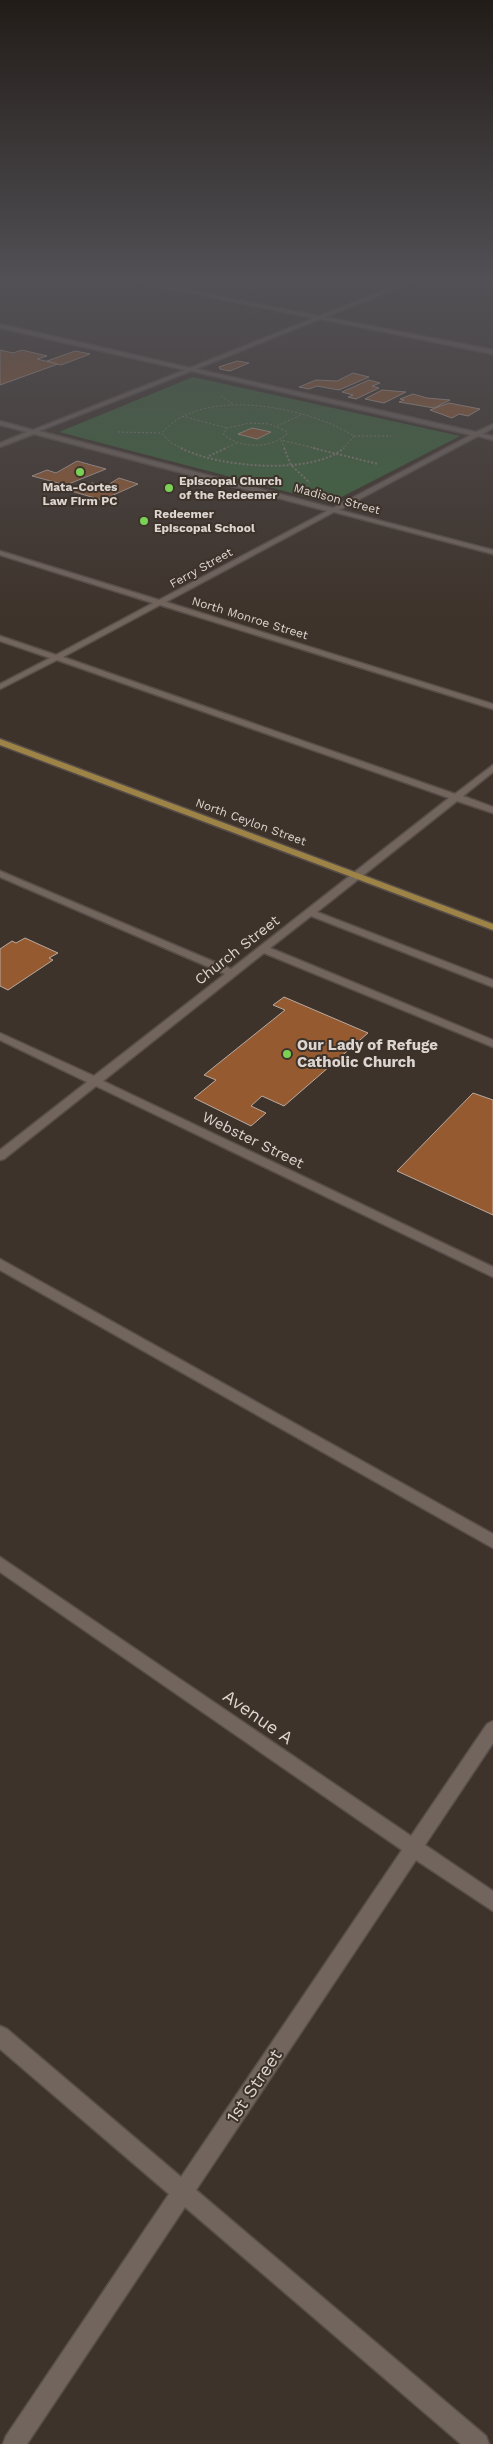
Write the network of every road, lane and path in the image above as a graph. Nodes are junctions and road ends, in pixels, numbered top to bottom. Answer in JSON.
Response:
{"nodes":[{"id":1,"x":131,"y":393,"type":"edge"},
{"id":2,"x":297,"y":393,"type":"edge"},
{"id":3,"x":182,"y":416,"type":"junction"},
{"id":4,"x":0,"y":423,"type":"edge"},
{"id":5,"x":493,"y":426,"type":"edge"},
{"id":6,"x":227,"y":428,"type":"junction"},
{"id":7,"x":33,"y":432,"type":"junction"},
{"id":8,"x":477,"y":434,"type":"junction"},
{"id":9,"x":493,"y":438,"type":"edge"},
{"id":10,"x":281,"y":440,"type":"junction"},
{"id":11,"x":0,"y":445,"type":"edge"},
{"id":12,"x":337,"y":454,"type":"junction"},
{"id":13,"x":291,"y":465,"type":"junction"},
{"id":14,"x":406,"y":471,"type":"junction"},
{"id":15,"x":332,"y":509,"type":"junction"},
{"id":16,"x":493,"y":552,"type":"edge"},
{"id":17,"x":0,"y":553,"type":"edge"},
{"id":18,"x":162,"y":602,"type":"junction"},
{"id":19,"x":0,"y":638,"type":"edge"},
{"id":20,"x":56,"y":658,"type":"junction"},
{"id":21,"x":0,"y":687,"type":"edge"},
{"id":22,"x":493,"y":707,"type":"edge"},
{"id":23,"x":0,"y":742,"type":"edge"},
{"id":24,"x":493,"y":768,"type":"edge"},
{"id":25,"x":455,"y":797,"type":"junction"},
{"id":26,"x":493,"y":810,"type":"edge"},
{"id":27,"x":0,"y":874,"type":"edge"},
{"id":28,"x":356,"y":875,"type":"junction"},
{"id":29,"x":309,"y":912,"type":"junction"},
{"id":30,"x":493,"y":927,"type":"edge"},
{"id":31,"x":263,"y":949,"type":"junction"},
{"id":32,"x":232,"y":974,"type":"junction"},
{"id":33,"x":493,"y":984,"type":"edge"},
{"id":34,"x":0,"y":1036,"type":"edge"},
{"id":35,"x":493,"y":1044,"type":"edge"},
{"id":36,"x":96,"y":1082,"type":"junction"},
{"id":37,"x":0,"y":1156,"type":"edge"},
{"id":38,"x":0,"y":1264,"type":"edge"},
{"id":39,"x":493,"y":1272,"type":"edge"},
{"id":40,"x":493,"y":1542,"type":"edge"},
{"id":41,"x":0,"y":1564,"type":"edge"},
{"id":42,"x":493,"y":1729,"type":"edge"},
{"id":43,"x":414,"y":1848,"type":"junction"},
{"id":44,"x":493,"y":1902,"type":"edge"},
{"id":45,"x":0,"y":2036,"type":"edge"},
{"id":46,"x":183,"y":2192,"type":"junction"},
{"id":47,"x":14,"y":2444,"type":"edge"},
{"id":48,"x":478,"y":2444,"type":"edge"}],
"edges":[{"from":1,"to":7,"type":"street"},
{"from":2,"to":8,"type":"street"},
{"from":3,"to":6,"type":"path"},
{"from":3,"to":12,"type":"path"},
{"from":3,"to":13,"type":"path"},
{"from":4,"to":7,"type":"street","name":"Madison Street"},
{"from":5,"to":8,"type":"street","name":"Ferry Street"},
{"from":6,"to":10,"type":"path"},
{"from":6,"to":10,"type":"path"},
{"from":7,"to":11,"type":"street"},
{"from":7,"to":15,"type":"street","name":"Madison Street"},
{"from":8,"to":9,"type":"street"},
{"from":8,"to":14,"type":"street","name":"Ferry Street"},
{"from":10,"to":12,"type":"path"},
{"from":10,"to":13,"type":"path"},
{"from":12,"to":13,"type":"path"},
{"from":12,"to":14,"type":"path"},
{"from":14,"to":15,"type":"street","name":"Ferry Street"},
{"from":15,"to":16,"type":"street","name":"Madison Street"},
{"from":15,"to":18,"type":"street","name":"Ferry Street"},
{"from":17,"to":18,"type":"street","name":"North Monroe Street"},
{"from":18,"to":20,"type":"street","name":"Ferry Street"},
{"from":18,"to":22,"type":"street","name":"North Monroe Street"},
{"from":19,"to":20,"type":"street"},
{"from":20,"to":21,"type":"street","name":"Ferry Street"},
{"from":20,"to":25,"type":"street"},
{"from":23,"to":28,"type":"main road","name":"North Ceylon Street"},
{"from":24,"to":25,"type":"street","name":"Church Street"},
{"from":25,"to":26,"type":"street"},
{"from":25,"to":28,"type":"street","name":"Church Street"},
{"from":27,"to":32,"type":"street"},
{"from":28,"to":29,"type":"street","name":"Church Street"},
{"from":28,"to":30,"type":"main road","name":"North Ceylon Street"},
{"from":29,"to":31,"type":"street","name":"Church Street"},
{"from":29,"to":33,"type":"street"},
{"from":31,"to":32,"type":"street","name":"Church Street"},
{"from":31,"to":35,"type":"street"},
{"from":32,"to":36,"type":"street","name":"Church Street"},
{"from":34,"to":36,"type":"street","name":"Webster Street"},
{"from":36,"to":37,"type":"street","name":"Church Street"},
{"from":36,"to":39,"type":"street","name":"Webster Street"},
{"from":38,"to":40,"type":"street"},
{"from":41,"to":43,"type":"street","name":"Avenue A"},
{"from":42,"to":43,"type":"street","name":"1st Street"},
{"from":43,"to":44,"type":"street","name":"Avenue A"},
{"from":43,"to":46,"type":"street","name":"1st Street"},
{"from":45,"to":46,"type":"street"},
{"from":46,"to":47,"type":"street","name":"1st Street"},
{"from":46,"to":48,"type":"street"}]}
